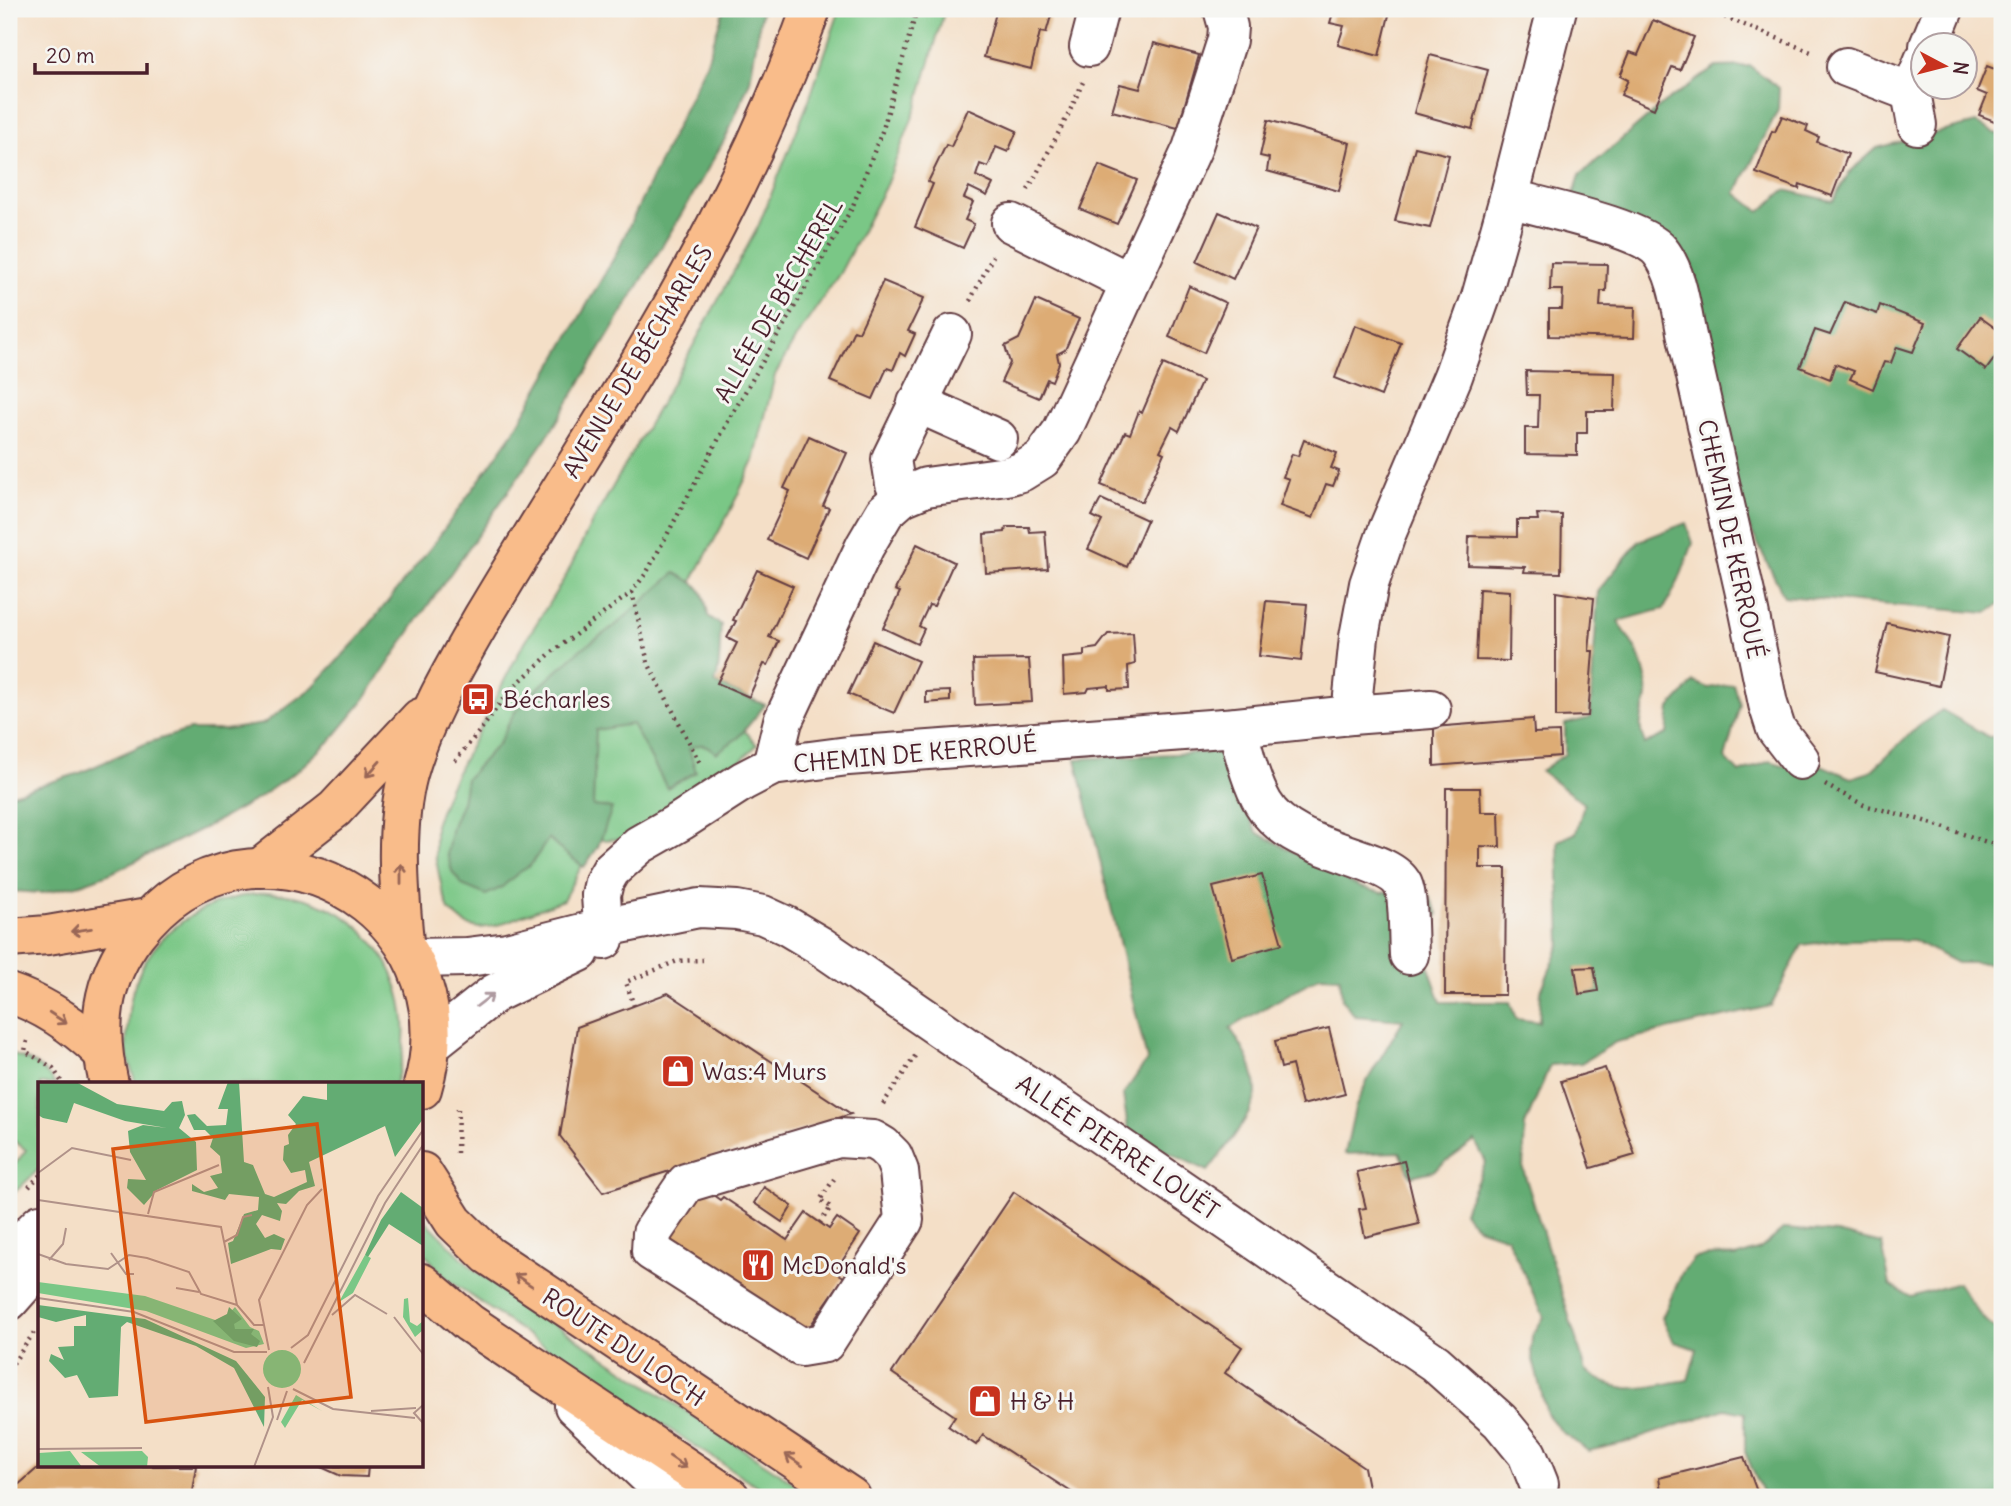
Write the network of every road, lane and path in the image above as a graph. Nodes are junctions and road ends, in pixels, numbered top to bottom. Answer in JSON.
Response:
{"nodes":[{"id":1,"x":811,"y":9,"type":"edge"},
{"id":2,"x":917,"y":9,"type":"edge"},
{"id":3,"x":1099,"y":9,"type":"edge"},
{"id":4,"x":1223,"y":9,"type":"edge"},
{"id":5,"x":1557,"y":9,"type":"edge"},
{"id":6,"x":1705,"y":9,"type":"edge"},
{"id":7,"x":1944,"y":9,"type":"edge"},
{"id":8,"x":1935,"y":32,"type":"edge"},
{"id":9,"x":1089,"y":47,"type":"dead end"},
{"id":10,"x":1833,"y":62,"type":"joint"},
{"id":11,"x":1910,"y":90,"type":"edge"},
{"id":12,"x":1509,"y":198,"type":"junction"},
{"id":13,"x":1011,"y":223,"type":"dead end"},
{"id":14,"x":1129,"y":282,"type":"junction"},
{"id":15,"x":952,"y":334,"type":"dead end"},
{"id":16,"x":917,"y":403,"type":"junction"},
{"id":17,"x":998,"y":439,"type":"dead end"},
{"id":18,"x":902,"y":497,"type":"junction"},
{"id":19,"x":632,"y":592,"type":"junction"},
{"id":20,"x":435,"y":700,"type":"junction"},
{"id":21,"x":1431,"y":709,"type":"dead end"},
{"id":22,"x":1351,"y":715,"type":"junction"},
{"id":23,"x":1237,"y":727,"type":"junction"},
{"id":24,"x":1800,"y":760,"type":"joint"},
{"id":25,"x":772,"y":766,"type":"junction"},
{"id":26,"x":449,"y":772,"type":"dead end"},
{"id":27,"x":707,"y":774,"type":"dead end"},
{"id":28,"x":2002,"y":847,"type":"edge"},
{"id":29,"x":260,"y":868,"type":"junction"},
{"id":30,"x":148,"y":918,"type":"junction"},
{"id":31,"x":603,"y":934,"type":"junction"},
{"id":32,"x":9,"y":938,"type":"edge"},
{"id":33,"x":409,"y":950,"type":"junction"},
{"id":34,"x":1409,"y":954,"type":"dead end"},
{"id":35,"x":703,"y":960,"type":"dead end"},
{"id":36,"x":9,"y":993,"type":"edge"},
{"id":37,"x":634,"y":1006,"type":"dead end"},
{"id":38,"x":432,"y":1043,"type":"junction"},
{"id":39,"x":32,"y":1054,"type":"dead end"},
{"id":40,"x":105,"y":1068,"type":"edge"},
{"id":41,"x":62,"y":1082,"type":"edge"},
{"id":42,"x":424,"y":1082,"type":"edge"},
{"id":43,"x":883,"y":1146,"type":"joint"},
{"id":44,"x":424,"y":1175,"type":"edge"},
{"id":45,"x":38,"y":1226,"type":"edge"},
{"id":46,"x":9,"y":1255,"type":"edge"},
{"id":47,"x":38,"y":1268,"type":"edge"},
{"id":48,"x":424,"y":1285,"type":"edge"},
{"id":49,"x":9,"y":1301,"type":"edge"},
{"id":50,"x":38,"y":1328,"type":"edge"},
{"id":51,"x":519,"y":1355,"type":"junction"},
{"id":52,"x":9,"y":1369,"type":"edge"},
{"id":53,"x":1539,"y":1484,"type":"dead end"},
{"id":54,"x":670,"y":1497,"type":"edge"},
{"id":55,"x":730,"y":1497,"type":"edge"},
{"id":56,"x":851,"y":1497,"type":"edge"}],
"edges":[{"from":1,"to":20,"type":"main road","name":"AVENUE DE BÉCHARLES"},
{"from":2,"to":19,"type":"path","name":"ALLÉE DE BÉCHEREL"},
{"from":3,"to":9,"type":"street"},
{"from":4,"to":14,"type":"street"},
{"from":5,"to":12,"type":"street"},
{"from":6,"to":10,"type":"path"},
{"from":7,"to":8,"type":"street"},
{"from":10,"to":11,"type":"street"},
{"from":12,"to":22,"type":"street"},
{"from":12,"to":24,"type":"street","name":"CHEMIN DE KERROUÉ"},
{"from":13,"to":14,"type":"street"},
{"from":14,"to":18,"type":"street"},
{"from":15,"to":16,"type":"street"},
{"from":16,"to":17,"type":"street"},
{"from":16,"to":18,"type":"street"},
{"from":18,"to":25,"type":"street"},
{"from":19,"to":26,"type":"path","name":"ALLÉE DE BÉCHEREL"},
{"from":19,"to":27,"type":"path"},
{"from":20,"to":29,"type":"main road","name":"AVENUE DE BÉCHARLES","one_way":true},
{"from":33,"to":20,"type":"main road","name":"AVENUE DE BÉCHARLES","one_way":true},
{"from":21,"to":22,"type":"street","name":"CHEMIN DE KERROUÉ"},
{"from":22,"to":23,"type":"street","name":"CHEMIN DE KERROUÉ"},
{"from":23,"to":25,"type":"street","name":"CHEMIN DE KERROUÉ"},
{"from":23,"to":34,"type":"street"},
{"from":24,"to":28,"type":"path"},
{"from":25,"to":31,"type":"street","name":"CHEMIN DE KERROUÉ"},
{"from":29,"to":30,"type":"main road"},
{"from":29,"to":33,"type":"main road"},
{"from":30,"to":32,"type":"main road","one_way":true},
{"from":30,"to":40,"type":"main road"},
{"from":31,"to":33,"type":"street","name":"ALLÉE PIERRE LOUËT"},
{"from":38,"to":31,"type":"street","name":"ALLÉE PIERRE LOUËT","one_way":true},
{"from":31,"to":53,"type":"street","name":"ALLÉE PIERRE LOUËT"},
{"from":33,"to":38,"type":"main road"},
{"from":35,"to":37,"type":"path"},
{"from":36,"to":40,"type":"main road","one_way":true},
{"from":38,"to":42,"type":"main road"},
{"from":39,"to":41,"type":"path"},
{"from":43,"to":43,"type":"street"},
{"from":56,"to":44,"type":"main road","name":"ROUTE DU LOC'H","one_way":true},
{"from":45,"to":46,"type":"street"},
{"from":47,"to":49,"type":"street"},
{"from":48,"to":51,"type":"main road"},
{"from":50,"to":52,"type":"path"},
{"from":51,"to":54,"type":"street"},
{"from":51,"to":55,"type":"main road","one_way":true}]}
